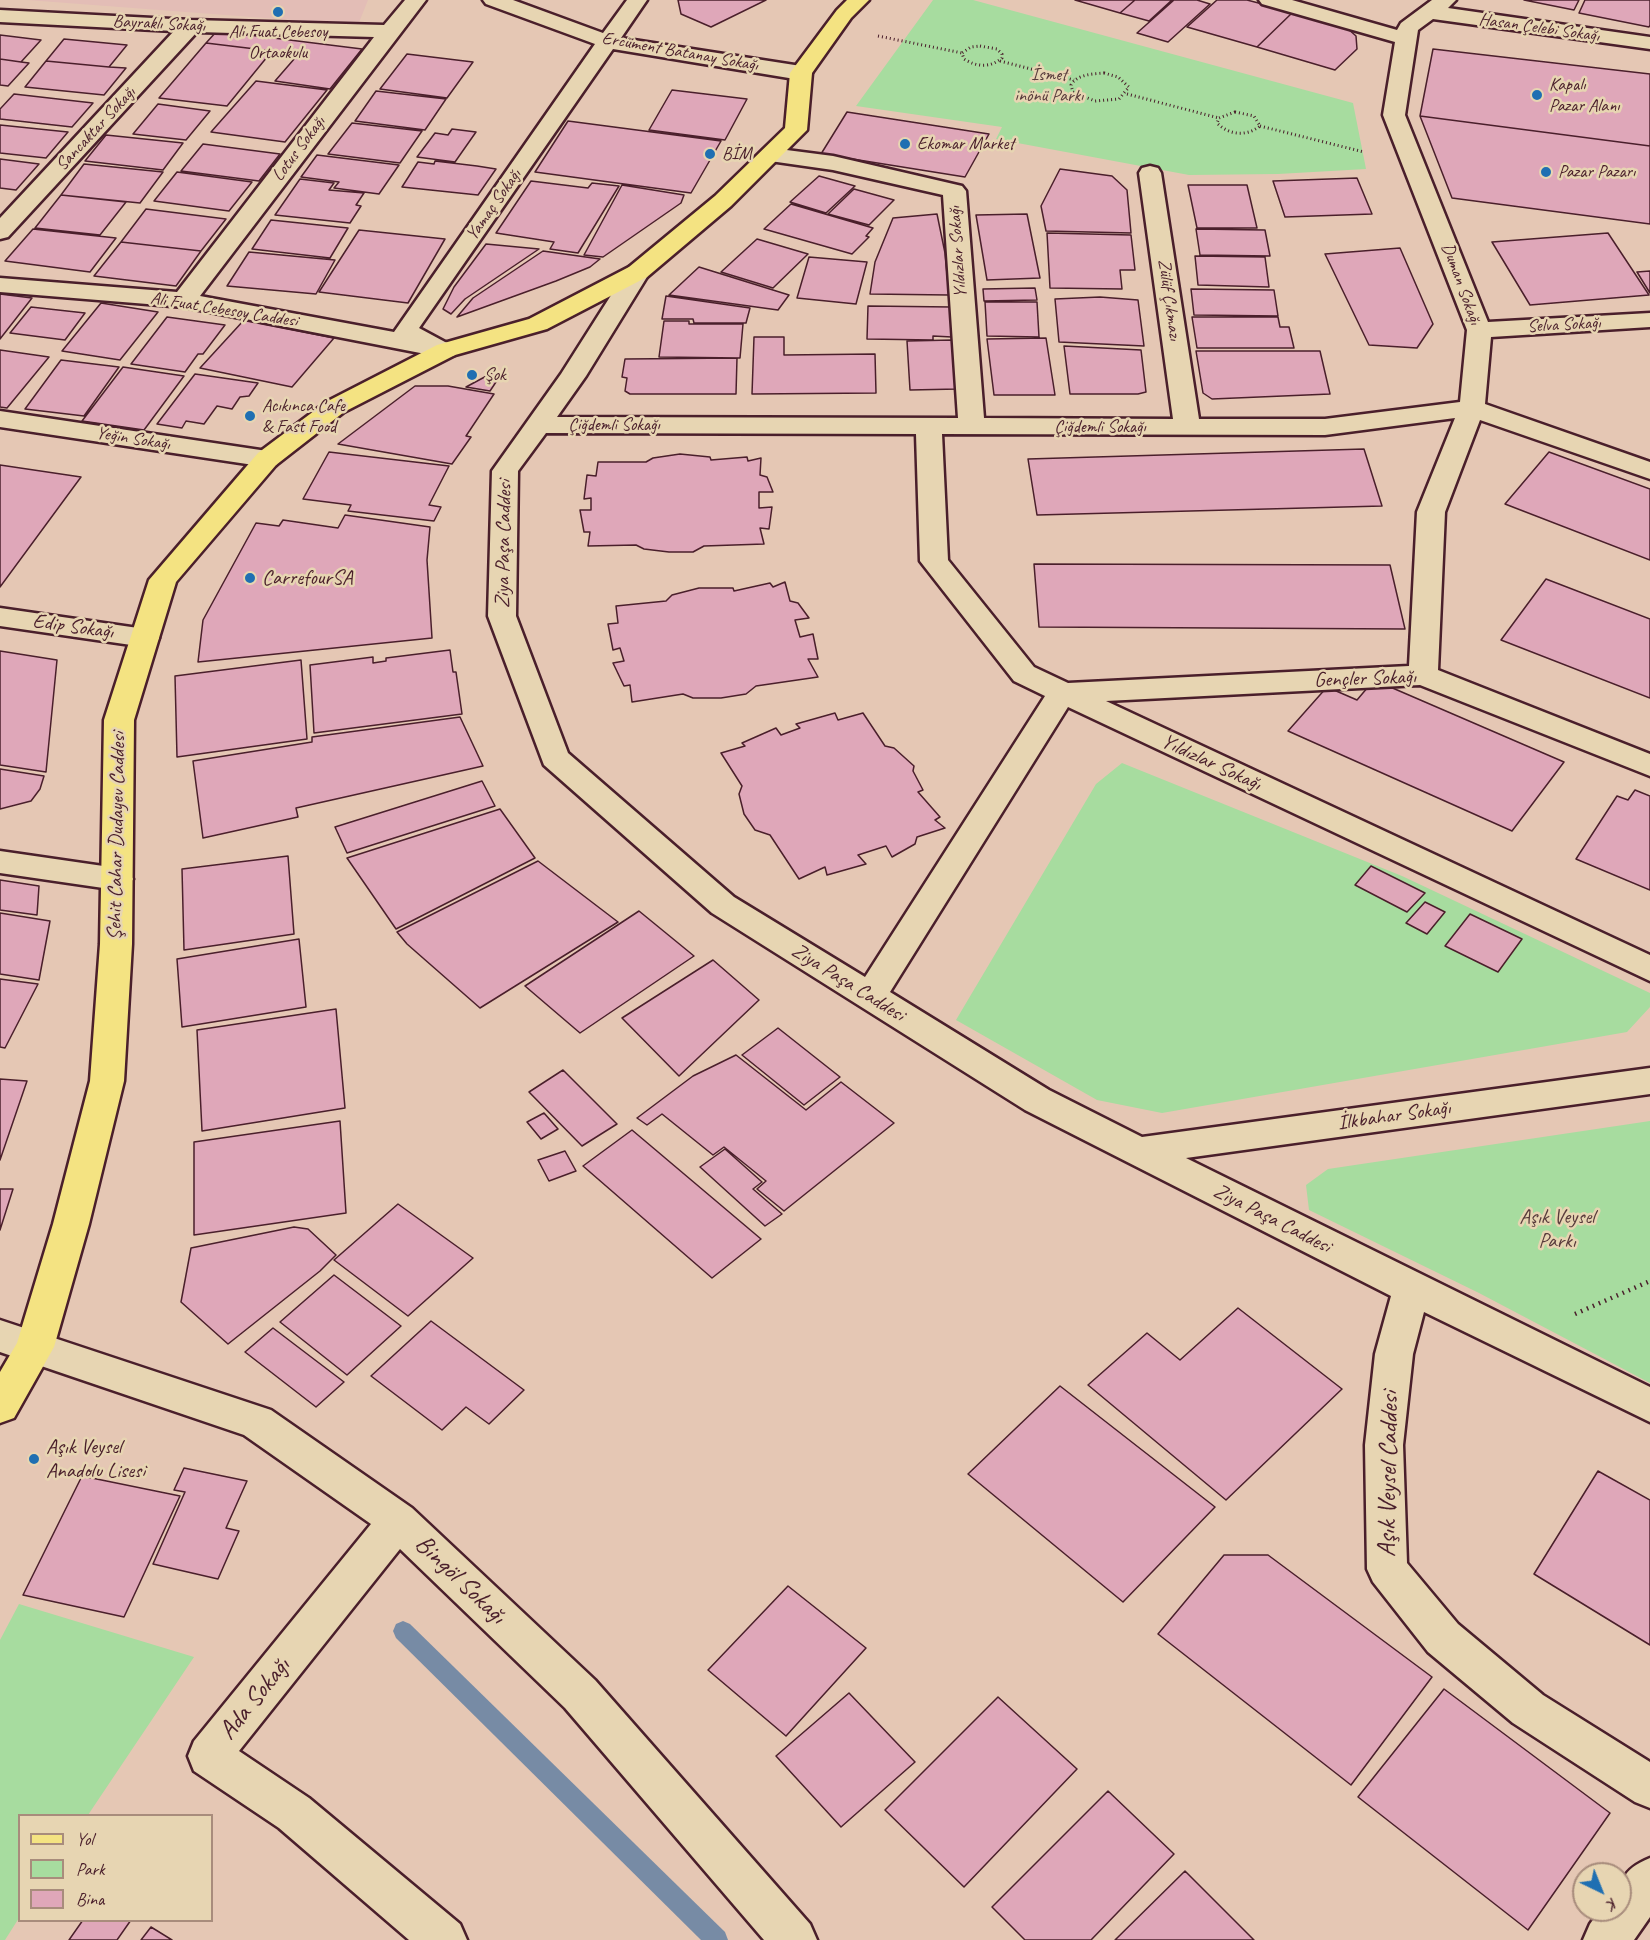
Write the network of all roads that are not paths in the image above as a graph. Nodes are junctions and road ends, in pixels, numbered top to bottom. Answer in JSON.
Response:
{"nodes":[{"id":1,"x":416,"y":0,"type":"edge"},
{"id":2,"x":494,"y":0,"type":"edge"},
{"id":3,"x":637,"y":0,"type":"edge"},
{"id":4,"x":859,"y":0,"type":"edge"},
{"id":5,"x":1269,"y":0,"type":"edge"},
{"id":6,"x":1437,"y":6,"type":"edge"},
{"id":7,"x":0,"y":16,"type":"edge"},
{"id":8,"x":191,"y":26,"type":"junction"},
{"id":9,"x":390,"y":31,"type":"junction"},
{"id":10,"x":1406,"y":39,"type":"junction"},
{"id":11,"x":609,"y":42,"type":"junction"},
{"id":12,"x":1650,"y":43,"type":"edge"},
{"id":13,"x":801,"y":72,"type":"junction"},
{"id":14,"x":771,"y":155,"type":"junction"},
{"id":15,"x":1150,"y":173,"type":"dead end"},
{"id":16,"x":0,"y":232,"type":"edge"},
{"id":17,"x":638,"y":272,"type":"junction"},
{"id":18,"x":0,"y":285,"type":"edge"},
{"id":19,"x":184,"y":300,"type":"junction"},
{"id":20,"x":1650,"y":320,"type":"edge"},
{"id":21,"x":1479,"y":330,"type":"junction"},
{"id":22,"x":447,"y":351,"type":"junction"},
{"id":23,"x":1472,"y":408,"type":"junction"},
{"id":24,"x":0,"y":419,"type":"edge"},
{"id":25,"x":538,"y":424,"type":"junction"},
{"id":26,"x":972,"y":426,"type":"junction"},
{"id":27,"x":929,"y":427,"type":"junction"},
{"id":28,"x":1187,"y":427,"type":"junction"},
{"id":29,"x":267,"y":459,"type":"junction"},
{"id":30,"x":1650,"y":471,"type":"edge"},
{"id":31,"x":0,"y":617,"type":"edge"},
{"id":32,"x":145,"y":638,"type":"junction"},
{"id":33,"x":1424,"y":675,"type":"junction"},
{"id":34,"x":1062,"y":693,"type":"junction"},
{"id":35,"x":1650,"y":766,"type":"edge"},
{"id":36,"x":0,"y":862,"type":"edge"},
{"id":37,"x":117,"y":879,"type":"junction"},
{"id":38,"x":1650,"y":969,"type":"edge"},
{"id":39,"x":870,"y":996,"type":"junction"},
{"id":40,"x":1650,"y":1081,"type":"edge"},
{"id":41,"x":1138,"y":1151,"type":"junction"},
{"id":42,"x":1412,"y":1289,"type":"junction"},
{"id":43,"x":18,"y":1341,"type":"edge"},
{"id":44,"x":1650,"y":1405,"type":"edge"},
{"id":45,"x":0,"y":1406,"type":"edge"},
{"id":46,"x":398,"y":1521,"type":"junction"},
{"id":47,"x":1650,"y":1787,"type":"edge"},
{"id":48,"x":1650,"y":1880,"type":"edge"},
{"id":49,"x":444,"y":1940,"type":"edge"},
{"id":50,"x":794,"y":1940,"type":"edge"},
{"id":51,"x":1606,"y":1940,"type":"edge"}],
"edges":[{"from":1,"to":9,"type":"street","name":"Lotus Sokağı"},
{"from":2,"to":11,"type":"street","name":"Ercüment Batanay Sokağı"},
{"from":3,"to":11,"type":"street"},
{"from":4,"to":13,"type":"main road"},
{"from":5,"to":10,"type":"street"},
{"from":6,"to":10,"type":"street","name":"Duman Sokağı"},
{"from":6,"to":12,"type":"street","name":"Hasan Çelebi Sokağı"},
{"from":7,"to":8,"type":"street","name":"Bayraklı Sokağı"},
{"from":8,"to":9,"type":"street","name":"Bayraklı Sokağı"},
{"from":8,"to":16,"type":"street","name":"Sancaktar Sokağı"},
{"from":9,"to":19,"type":"street","name":"Lotus Sokağı"},
{"from":10,"to":21,"type":"street","name":"Duman Sokağı"},
{"from":11,"to":13,"type":"street","name":"Ercüment Batanay Sokağı"},
{"from":11,"to":22,"type":"street","name":"Yamaç Sokağı"},
{"from":13,"to":14,"type":"main road","name":"Şehit Cahar Dudayev Caddesi"},
{"from":14,"to":17,"type":"main road","name":"Şehit Cahar Dudayev Caddesi"},
{"from":14,"to":26,"type":"street","name":"Yıldızlar Sokağı"},
{"from":15,"to":28,"type":"street","name":"Zülüf Çıkmazı"},
{"from":17,"to":22,"type":"main road","name":"Şehit Cahar Dudayev Caddesi"},
{"from":17,"to":25,"type":"street","name":"Ziya Paşa Caddesi"},
{"from":18,"to":19,"type":"street","name":"Ali Fuat Cebesoy Caddesi"},
{"from":19,"to":22,"type":"street","name":"Ali Fuat Cebesoy Caddesi"},
{"from":20,"to":21,"type":"street","name":"Selva Sokağı"},
{"from":21,"to":23,"type":"street","name":"Duman Sokağı"},
{"from":22,"to":29,"type":"main road","name":"Şehit Cahar Dudayev Caddesi"},
{"from":23,"to":28,"type":"street","name":"Çiğdemli Sokağı"},
{"from":23,"to":30,"type":"street","name":"Çiğdemli Sokağı"},
{"from":23,"to":33,"type":"street","name":"Duman Sokağı"},
{"from":24,"to":29,"type":"street","name":"Yeğin Sokağı"},
{"from":25,"to":27,"type":"street","name":"Çiğdemli Sokağı"},
{"from":25,"to":39,"type":"street","name":"Ziya Paşa Caddesi"},
{"from":26,"to":27,"type":"street","name":"Çiğdemli Sokağı"},
{"from":26,"to":28,"type":"street","name":"Çiğdemli Sokağı"},
{"from":27,"to":34,"type":"street","name":"Yıldızlar Sokağı"},
{"from":29,"to":32,"type":"main road","name":"Şehit Cahar Dudayev Caddesi"},
{"from":31,"to":32,"type":"street","name":"Edip Sokağı"},
{"from":32,"to":37,"type":"main road","name":"Şehit Cahar Dudayev Caddesi"},
{"from":33,"to":34,"type":"street","name":"Gençler Sokağı"},
{"from":33,"to":35,"type":"street","name":"Gençler Sokağı"},
{"from":34,"to":38,"type":"street","name":"Yıldızlar Sokağı"},
{"from":34,"to":39,"type":"street"},
{"from":36,"to":37,"type":"street"},
{"from":37,"to":43,"type":"main road","name":"Şehit Cahar Dudayev Caddesi"},
{"from":39,"to":41,"type":"street","name":"Ziya Paşa Caddesi"},
{"from":40,"to":41,"type":"street","name":"İlkbahar Sokağı"},
{"from":41,"to":42,"type":"street","name":"Ziya Paşa Caddesi"},
{"from":42,"to":44,"type":"street","name":"Ziya Paşa Caddesi"},
{"from":42,"to":47,"type":"street","name":"Aşık Veysel Caddesi"},
{"from":43,"to":45,"type":"main road","name":"Şehit Cahar Dudayev Caddesi"},
{"from":43,"to":46,"type":"street","name":"Bingöl Sokağı"},
{"from":46,"to":49,"type":"street","name":"Ada Sokağı"},
{"from":46,"to":50,"type":"street","name":"Bingöl Sokağı"},
{"from":48,"to":51,"type":"street"}]}
